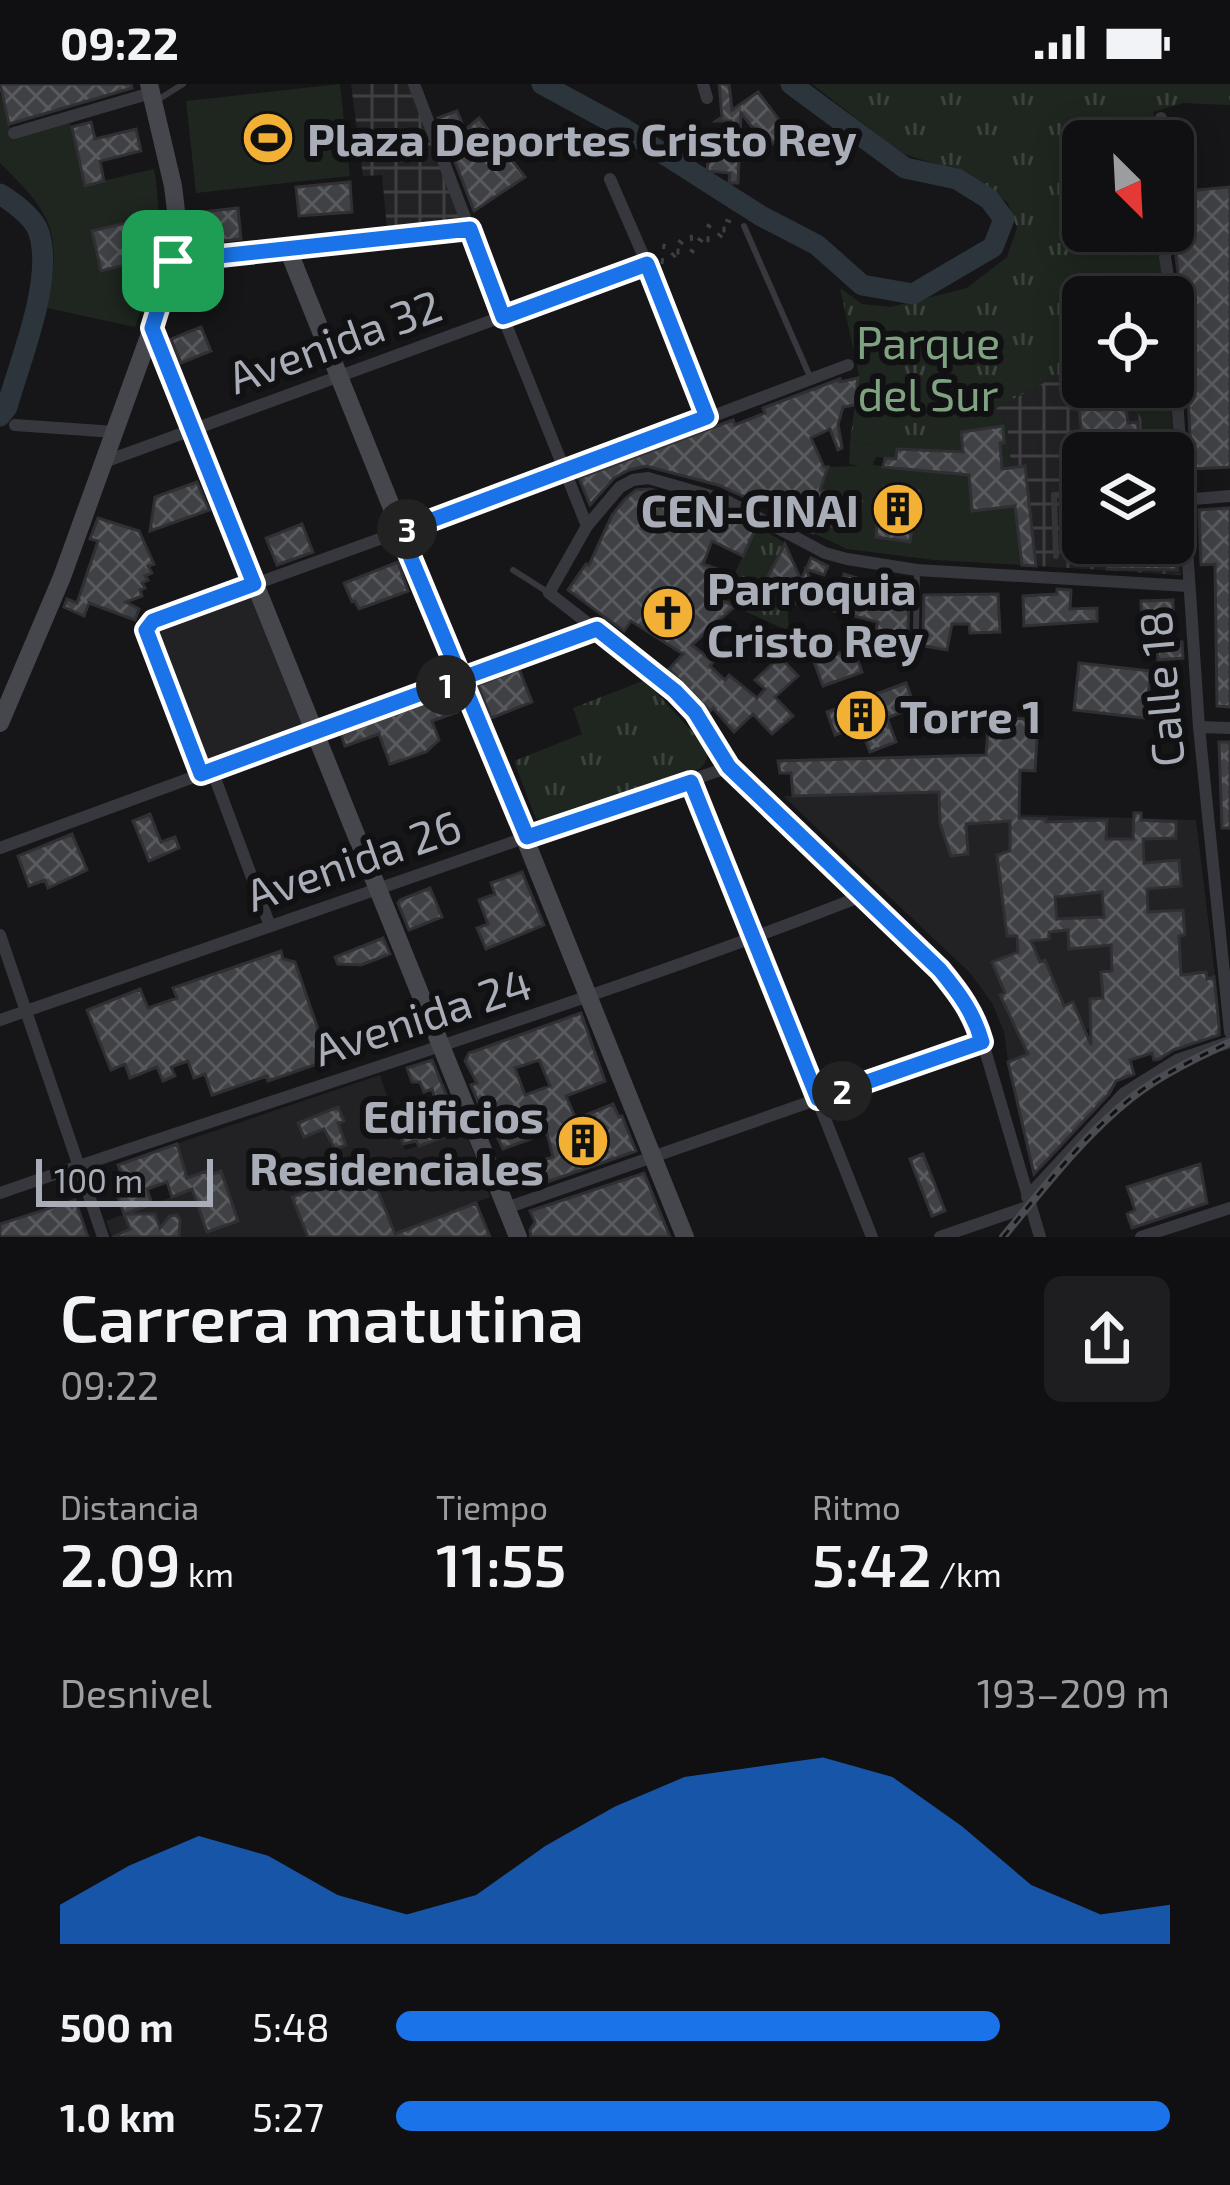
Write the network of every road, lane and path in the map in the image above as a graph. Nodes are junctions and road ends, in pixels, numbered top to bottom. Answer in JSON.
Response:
{"nodes":[{"id":1,"x":183,"y":84,"type":"edge"},
{"id":2,"x":414,"y":84,"type":"edge"},
{"id":3,"x":158,"y":91,"type":"edge"},
{"id":4,"x":14,"y":133,"type":"dead end"},
{"id":5,"x":610,"y":179,"type":"dead end"},
{"id":6,"x":744,"y":226,"type":"joint"},
{"id":7,"x":470,"y":229,"type":"junction"},
{"id":8,"x":287,"y":247,"type":"junction"},
{"id":9,"x":173,"y":261,"type":"junction"},
{"id":10,"x":647,"y":264,"type":"junction"},
{"id":11,"x":503,"y":317,"type":"junction"},
{"id":12,"x":152,"y":328,"type":"junction"},
{"id":13,"x":848,"y":364,"type":"dead end"},
{"id":14,"x":338,"y":377,"type":"junction"},
{"id":15,"x":811,"y":379,"type":"junction"},
{"id":16,"x":707,"y":417,"type":"junction"},
{"id":17,"x":15,"y":424,"type":"dead end"},
{"id":18,"x":195,"y":429,"type":"junction"},
{"id":19,"x":115,"y":432,"type":"junction"},
{"id":20,"x":104,"y":462,"type":"junction"},
{"id":21,"x":565,"y":472,"type":"junction"},
{"id":22,"x":1062,"y":495,"type":"edge"},
{"id":23,"x":1230,"y":496,"type":"edge"},
{"id":24,"x":1194,"y":499,"type":"edge"},
{"id":25,"x":587,"y":526,"type":"junction"},
{"id":26,"x":400,"y":532,"type":"junction"},
{"id":27,"x":1056,"y":556,"type":"dead end"},
{"id":28,"x":1185,"y":564,"type":"edge"},
{"id":29,"x":513,"y":570,"type":"dead end"},
{"id":30,"x":917,"y":570,"type":"junction"},
{"id":31,"x":254,"y":584,"type":"junction"},
{"id":32,"x":1188,"y":586,"type":"junction"},
{"id":33,"x":549,"y":593,"type":"junction"},
{"id":34,"x":597,"y":629,"type":"junction"},
{"id":35,"x":916,"y":630,"type":"dead end"},
{"id":36,"x":460,"y":680,"type":"junction"},
{"id":37,"x":0,"y":723,"type":"edge"},
{"id":38,"x":1199,"y":727,"type":"junction"},
{"id":39,"x":1230,"y":728,"type":"edge"},
{"id":40,"x":316,"y":733,"type":"junction"},
{"id":41,"x":729,"y":767,"type":"junction"},
{"id":42,"x":207,"y":772,"type":"junction"},
{"id":43,"x":691,"y":782,"type":"junction"},
{"id":44,"x":527,"y":837,"type":"junction"},
{"id":45,"x":0,"y":848,"type":"edge"},
{"id":46,"x":378,"y":887,"type":"junction"},
{"id":47,"x":862,"y":896,"type":"junction"},
{"id":48,"x":270,"y":926,"type":"junction"},
{"id":49,"x":0,"y":935,"type":"edge"},
{"id":50,"x":753,"y":939,"type":"junction"},
{"id":51,"x":589,"y":998,"type":"junction"},
{"id":52,"x":26,"y":1011,"type":"junction"},
{"id":53,"x":0,"y":1020,"type":"edge"},
{"id":54,"x":1230,"y":1032,"type":"edge"},
{"id":55,"x":982,"y":1042,"type":"junction"},
{"id":56,"x":1230,"y":1042,"type":"edge"},
{"id":57,"x":442,"y":1047,"type":"junction"},
{"id":58,"x":818,"y":1099,"type":"junction"},
{"id":59,"x":652,"y":1156,"type":"junction"},
{"id":60,"x":79,"y":1166,"type":"junction"},
{"id":61,"x":0,"y":1193,"type":"edge"},
{"id":62,"x":1028,"y":1201,"type":"junction"},
{"id":63,"x":506,"y":1208,"type":"junction"},
{"id":64,"x":1230,"y":1208,"type":"edge"},
{"id":65,"x":104,"y":1237,"type":"edge"},
{"id":66,"x":518,"y":1237,"type":"edge"},
{"id":67,"x":685,"y":1237,"type":"edge"},
{"id":68,"x":872,"y":1237,"type":"edge"},
{"id":69,"x":940,"y":1237,"type":"edge"},
{"id":70,"x":1040,"y":1237,"type":"edge"},
{"id":71,"x":1141,"y":1237,"type":"edge"}],
"edges":[{"from":1,"to":3,"type":"lane"},
{"from":2,"to":7,"type":"street"},
{"from":3,"to":4,"type":"street"},
{"from":3,"to":9,"type":"street"},
{"from":5,"to":10,"type":"street"},
{"from":6,"to":10,"type":"path"},
{"from":6,"to":15,"type":"lane"},
{"from":7,"to":8,"type":"street"},
{"from":7,"to":11,"type":"street"},
{"from":8,"to":9,"type":"street"},
{"from":8,"to":14,"type":"street"},
{"from":9,"to":12,"type":"street"},
{"from":10,"to":11,"type":"street","name":"Avenida 32"},
{"from":10,"to":16,"type":"street"},
{"from":11,"to":14,"type":"street","name":"Avenida 32"},
{"from":11,"to":21,"type":"street"},
{"from":12,"to":18,"type":"street"},
{"from":12,"to":19,"type":"street"},
{"from":13,"to":15,"type":"street"},
{"from":14,"to":18,"type":"street","name":"Avenida 32"},
{"from":14,"to":26,"type":"street"},
{"from":15,"to":16,"type":"street"},
{"from":16,"to":21,"type":"street"},
{"from":17,"to":19,"type":"street"},
{"from":18,"to":20,"type":"street","name":"Avenida 32"},
{"from":18,"to":31,"type":"street"},
{"from":19,"to":20,"type":"street"},
{"from":20,"to":37,"type":"street"},
{"from":21,"to":25,"type":"street"},
{"from":21,"to":26,"type":"street"},
{"from":22,"to":27,"type":"lane"},
{"from":23,"to":24,"type":"street"},
{"from":25,"to":30,"type":"street"},
{"from":25,"to":33,"type":"street"},
{"from":26,"to":31,"type":"street"},
{"from":26,"to":36,"type":"street"},
{"from":28,"to":32,"type":"street","name":"Calle 18"},
{"from":29,"to":33,"type":"lane"},
{"from":30,"to":32,"type":"street"},
{"from":30,"to":35,"type":"lane"},
{"from":31,"to":40,"type":"street"},
{"from":31,"to":42,"type":"street"},
{"from":32,"to":38,"type":"street","name":"Calle 18"},
{"from":33,"to":34,"type":"street"},
{"from":34,"to":36,"type":"street"},
{"from":34,"to":41,"type":"street"},
{"from":36,"to":40,"type":"street"},
{"from":36,"to":44,"type":"street"},
{"from":38,"to":39,"type":"street"},
{"from":38,"to":54,"type":"street","name":"Calle 18"},
{"from":40,"to":42,"type":"street"},
{"from":40,"to":46,"type":"street"},
{"from":41,"to":43,"type":"street","name":"Avenida 26"},
{"from":41,"to":47,"type":"street"},
{"from":42,"to":45,"type":"street"},
{"from":42,"to":48,"type":"street"},
{"from":43,"to":44,"type":"street","name":"Avenida 26"},
{"from":43,"to":50,"type":"street"},
{"from":44,"to":46,"type":"street","name":"Avenida 26"},
{"from":44,"to":51,"type":"street"},
{"from":46,"to":48,"type":"street","name":"Avenida 26"},
{"from":46,"to":57,"type":"street"},
{"from":47,"to":50,"type":"street","name":"Avenida 24"},
{"from":47,"to":55,"type":"street"},
{"from":48,"to":52,"type":"street","name":"Avenida 26"},
{"from":49,"to":52,"type":"street"},
{"from":50,"to":51,"type":"street","name":"Avenida 24"},
{"from":50,"to":58,"type":"street"},
{"from":51,"to":57,"type":"street","name":"Avenida 24"},
{"from":51,"to":59,"type":"street"},
{"from":52,"to":53,"type":"street","name":"Avenida 26"},
{"from":52,"to":60,"type":"street"},
{"from":55,"to":58,"type":"street"},
{"from":55,"to":62,"type":"street"},
{"from":56,"to":62,"type":"street"},
{"from":57,"to":60,"type":"street","name":"Avenida 24"},
{"from":57,"to":63,"type":"street"},
{"from":58,"to":59,"type":"street"},
{"from":58,"to":68,"type":"street"},
{"from":59,"to":63,"type":"street"},
{"from":59,"to":67,"type":"street"},
{"from":60,"to":61,"type":"street","name":"Avenida 24"},
{"from":60,"to":65,"type":"street"},
{"from":62,"to":69,"type":"street"},
{"from":62,"to":70,"type":"street"},
{"from":63,"to":66,"type":"street"},
{"from":64,"to":71,"type":"street"}]}
